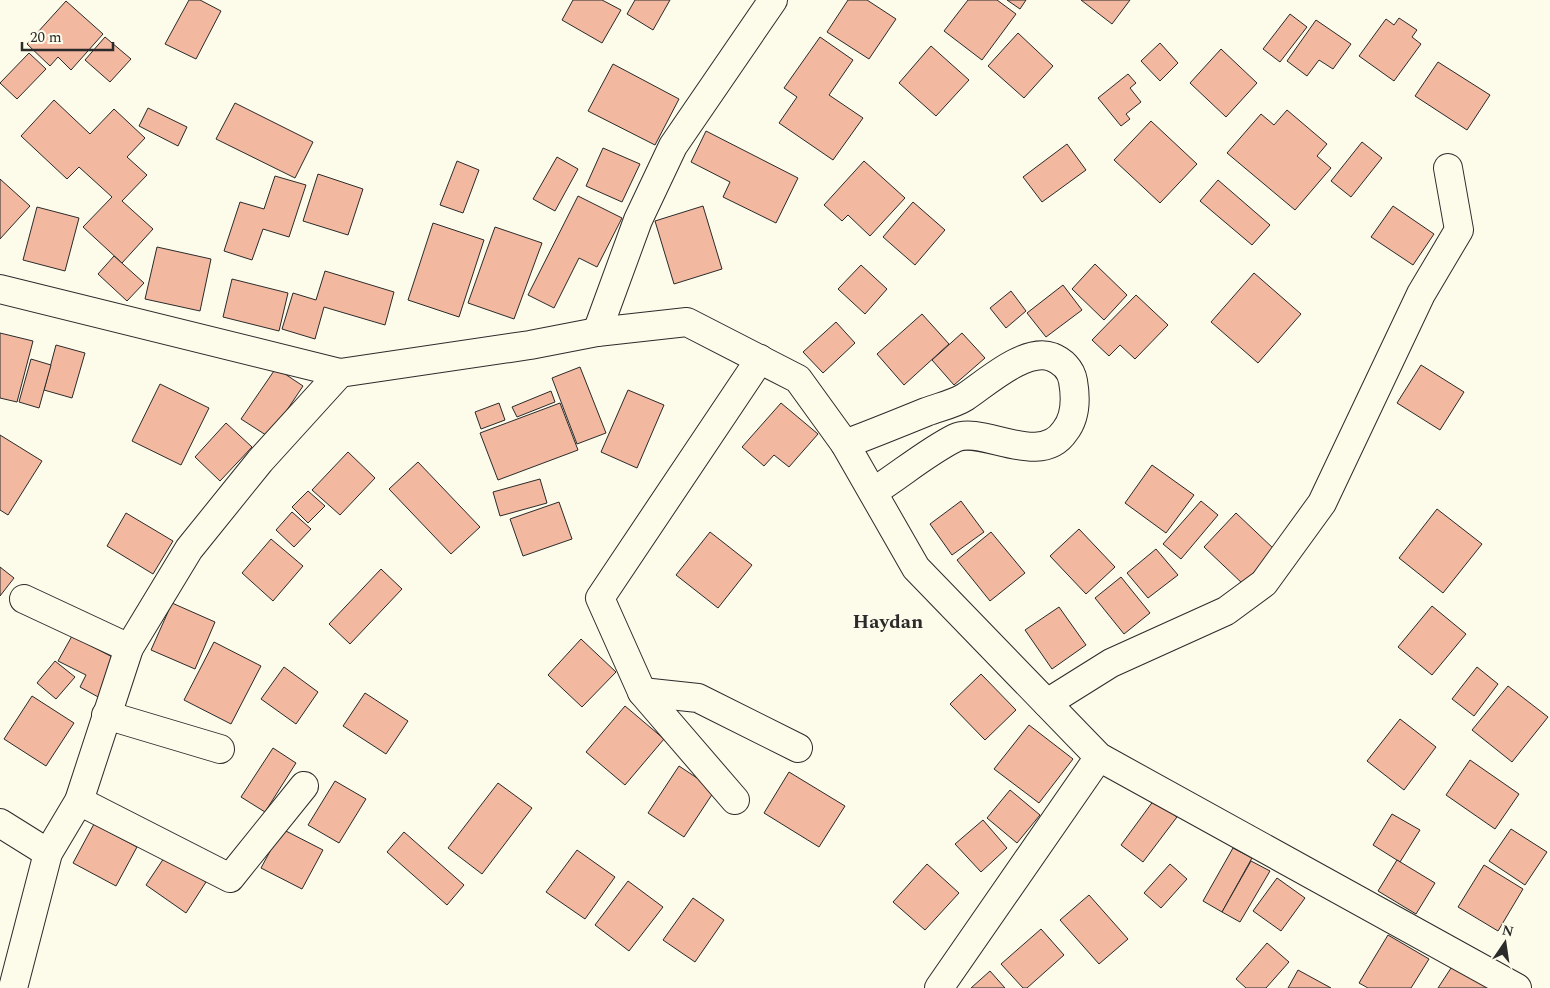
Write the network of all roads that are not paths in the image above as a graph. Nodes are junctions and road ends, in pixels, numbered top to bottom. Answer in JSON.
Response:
{"nodes":[{"id":1,"x":773,"y":0,"type":"edge"},
{"id":2,"x":1448,"y":168,"type":"dead end"},
{"id":3,"x":0,"y":289,"type":"edge"},
{"id":4,"x":597,"y":332,"type":"junction"},
{"id":5,"x":760,"y":359,"type":"junction"},
{"id":6,"x":340,"y":374,"type":"junction"},
{"id":7,"x":846,"y":444,"type":"junction"},
{"id":8,"x":873,"y":492,"type":"junction"},
{"id":9,"x":24,"y":599,"type":"dead end"},
{"id":10,"x":129,"y":648,"type":"junction"},
{"id":11,"x":642,"y":692,"type":"junction"},
{"id":12,"x":1047,"y":703,"type":"junction"},
{"id":13,"x":106,"y":715,"type":"junction"},
{"id":14,"x":798,"y":748,"type":"dead end"},
{"id":15,"x":220,"y":749,"type":"dead end"},
{"id":16,"x":1100,"y":758,"type":"junction"},
{"id":17,"x":304,"y":786,"type":"dead end"},
{"id":18,"x":734,"y":800,"type":"dead end"},
{"id":19,"x":79,"y":801,"type":"junction"},
{"id":20,"x":0,"y":822,"type":"edge"},
{"id":21,"x":48,"y":853,"type":"junction"},
{"id":22,"x":13,"y":988,"type":"edge"},
{"id":23,"x":939,"y":988,"type":"edge"},
{"id":24,"x":1517,"y":988,"type":"edge"}],
"edges":[{"from":1,"to":4,"type":"street"},
{"from":2,"to":12,"type":"street"},
{"from":3,"to":6,"type":"street"},
{"from":4,"to":5,"type":"street"},
{"from":4,"to":6,"type":"street"},
{"from":5,"to":7,"type":"street"},
{"from":5,"to":11,"type":"street"},
{"from":6,"to":10,"type":"street"},
{"from":7,"to":8,"type":"street"},
{"from":7,"to":8,"type":"street"},
{"from":8,"to":12,"type":"street"},
{"from":9,"to":10,"type":"street"},
{"from":10,"to":13,"type":"street"},
{"from":11,"to":14,"type":"street"},
{"from":11,"to":18,"type":"street"},
{"from":12,"to":16,"type":"street"},
{"from":13,"to":15,"type":"street"},
{"from":13,"to":19,"type":"street"},
{"from":16,"to":23,"type":"street"},
{"from":16,"to":24,"type":"street"},
{"from":17,"to":19,"type":"street"},
{"from":19,"to":21,"type":"street"},
{"from":20,"to":21,"type":"street"},
{"from":21,"to":22,"type":"street"}]}
